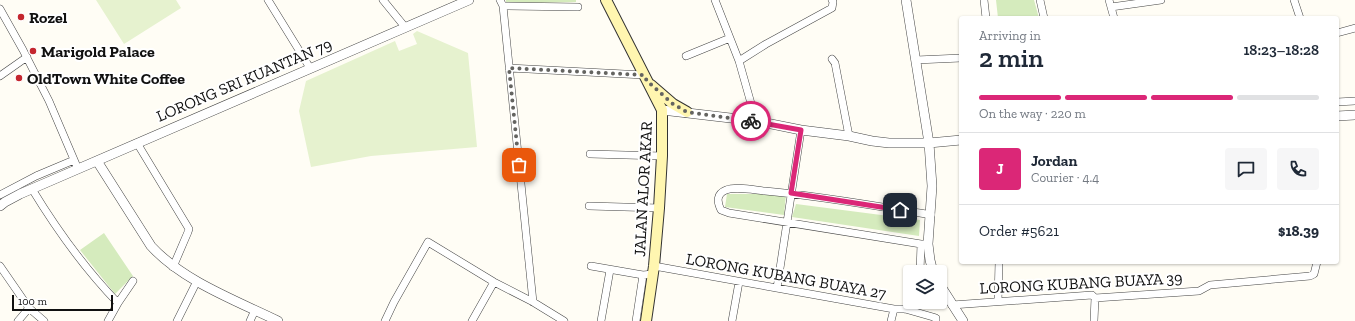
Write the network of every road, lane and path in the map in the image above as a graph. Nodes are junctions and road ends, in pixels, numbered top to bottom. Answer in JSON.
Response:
{"nodes":[{"id":1,"x":268,"y":0,"type":"edge"},
{"id":2,"x":383,"y":0,"type":"edge"},
{"id":3,"x":469,"y":0,"type":"edge"},
{"id":4,"x":606,"y":0,"type":"edge"},
{"id":5,"x":715,"y":0,"type":"edge"},
{"id":6,"x":832,"y":0,"type":"edge"},
{"id":7,"x":906,"y":0,"type":"edge"},
{"id":8,"x":984,"y":0,"type":"edge"},
{"id":9,"x":1040,"y":0,"type":"edge"},
{"id":10,"x":1161,"y":0,"type":"edge"},
{"id":11,"x":1294,"y":0,"type":"edge"},
{"id":12,"x":502,"y":3,"type":"edge"},
{"id":13,"x":1110,"y":4,"type":"edge"},
{"id":14,"x":578,"y":7,"type":"dead end"},
{"id":15,"x":0,"y":9,"type":"edge"},
{"id":16,"x":986,"y":16,"type":"edge"},
{"id":17,"x":1044,"y":16,"type":"edge"},
{"id":18,"x":1113,"y":16,"type":"edge"},
{"id":19,"x":1299,"y":16,"type":"edge"},
{"id":20,"x":405,"y":27,"type":"junction"},
{"id":21,"x":1355,"y":28,"type":"edge"},
{"id":22,"x":1339,"y":32,"type":"edge"},
{"id":23,"x":730,"y":38,"type":"junction"},
{"id":24,"x":686,"y":56,"type":"dead end"},
{"id":25,"x":27,"y":58,"type":"junction"},
{"id":26,"x":959,"y":58,"type":"edge"},
{"id":27,"x":832,"y":59,"type":"dead end"},
{"id":28,"x":916,"y":60,"type":"junction"},
{"id":29,"x":739,"y":61,"type":"junction"},
{"id":30,"x":310,"y":68,"type":"junction"},
{"id":31,"x":509,"y":68,"type":"junction"},
{"id":32,"x":0,"y":76,"type":"edge"},
{"id":33,"x":645,"y":78,"type":"junction"},
{"id":34,"x":1355,"y":101,"type":"edge"},
{"id":35,"x":1339,"y":102,"type":"edge"},
{"id":36,"x":662,"y":110,"type":"junction"},
{"id":37,"x":687,"y":112,"type":"junction"},
{"id":38,"x":1355,"y":115,"type":"edge"},
{"id":39,"x":1339,"y":116,"type":"edge"},
{"id":40,"x":756,"y":121,"type":"junction"},
{"id":41,"x":801,"y":130,"type":"junction"},
{"id":42,"x":849,"y":136,"type":"junction"},
{"id":43,"x":959,"y":140,"type":"edge"},
{"id":44,"x":929,"y":142,"type":"junction"},
{"id":45,"x":137,"y":143,"type":"junction"},
{"id":46,"x":590,"y":154,"type":"dead end"},
{"id":47,"x":662,"y":156,"type":"junction"},
{"id":48,"x":74,"y":160,"type":"junction"},
{"id":49,"x":97,"y":161,"type":"junction"},
{"id":50,"x":78,"y":169,"type":"junction"},
{"id":51,"x":32,"y":189,"type":"junction"},
{"id":52,"x":791,"y":193,"type":"junction"},
{"id":53,"x":1,"y":197,"type":"edge"},
{"id":54,"x":589,"y":206,"type":"dead end"},
{"id":55,"x":659,"y":208,"type":"junction"},
{"id":56,"x":931,"y":215,"type":"junction"},
{"id":57,"x":787,"y":222,"type":"junction"},
{"id":58,"x":925,"y":244,"type":"junction"},
{"id":59,"x":999,"y":264,"type":"edge"},
{"id":60,"x":1316,"y":264,"type":"edge"},
{"id":61,"x":921,"y":265,"type":"edge"},
{"id":62,"x":931,"y":265,"type":"edge"},
{"id":63,"x":0,"y":266,"type":"edge"},
{"id":64,"x":591,"y":266,"type":"dead end"},
{"id":65,"x":173,"y":267,"type":"junction"},
{"id":66,"x":610,"y":270,"type":"junction"},
{"id":67,"x":650,"y":271,"type":"junction"},
{"id":68,"x":133,"y":281,"type":"dead end"},
{"id":69,"x":197,"y":282,"type":"junction"},
{"id":70,"x":494,"y":282,"type":"junction"},
{"id":71,"x":739,"y":282,"type":"junction"},
{"id":72,"x":777,"y":288,"type":"junction"},
{"id":73,"x":947,"y":297,"type":"edge"},
{"id":74,"x":1095,"y":298,"type":"junction"},
{"id":75,"x":998,"y":301,"type":"junction"},
{"id":76,"x":534,"y":302,"type":"junction"},
{"id":77,"x":118,"y":303,"type":"junction"},
{"id":78,"x":952,"y":305,"type":"junction"},
{"id":79,"x":29,"y":308,"type":"junction"},
{"id":80,"x":894,"y":309,"type":"junction"},
{"id":81,"x":903,"y":309,"type":"edge"},
{"id":82,"x":905,"y":309,"type":"edge"},
{"id":83,"x":255,"y":310,"type":"junction"},
{"id":84,"x":559,"y":320,"type":"edge"},
{"id":85,"x":936,"y":320,"type":"edge"},
{"id":86,"x":18,"y":321,"type":"edge"},
{"id":87,"x":44,"y":321,"type":"edge"},
{"id":88,"x":108,"y":321,"type":"edge"},
{"id":89,"x":177,"y":321,"type":"edge"},
{"id":90,"x":250,"y":321,"type":"edge"},
{"id":91,"x":278,"y":321,"type":"edge"},
{"id":92,"x":385,"y":321,"type":"edge"},
{"id":93,"x":472,"y":321,"type":"edge"},
{"id":94,"x":601,"y":321,"type":"edge"},
{"id":95,"x":636,"y":321,"type":"edge"},
{"id":96,"x":646,"y":321,"type":"edge"},
{"id":97,"x":732,"y":321,"type":"edge"},
{"id":98,"x":891,"y":321,"type":"edge"},
{"id":99,"x":963,"y":321,"type":"edge"},
{"id":100,"x":1094,"y":321,"type":"edge"}],
"edges":[{"from":1,"to":30,"type":"street"},
{"from":2,"to":20,"type":"street"},
{"from":3,"to":20,"type":"street","name":"LORONG SRI KUANTAN 79"},
{"from":4,"to":33,"type":"main road","name":"JALAN ALOR AKAR"},
{"from":5,"to":23,"type":"street"},
{"from":6,"to":29,"type":"street"},
{"from":7,"to":28,"type":"street"},
{"from":8,"to":16,"type":"street"},
{"from":9,"to":17,"type":"street"},
{"from":10,"to":13,"type":"street"},
{"from":11,"to":19,"type":"street"},
{"from":12,"to":14,"type":"street"},
{"from":12,"to":31,"type":"street"},
{"from":13,"to":18,"type":"street"},
{"from":15,"to":25,"type":"street"},
{"from":20,"to":30,"type":"street","name":"LORONG SRI KUANTAN 79"},
{"from":21,"to":22,"type":"street"},
{"from":23,"to":24,"type":"street"},
{"from":23,"to":29,"type":"street"},
{"from":25,"to":32,"type":"street"},
{"from":25,"to":48,"type":"street"},
{"from":26,"to":28,"type":"street"},
{"from":27,"to":42,"type":"street"},
{"from":28,"to":44,"type":"street"},
{"from":29,"to":40,"type":"street"},
{"from":30,"to":45,"type":"street","name":"LORONG SRI KUANTAN 79"},
{"from":31,"to":33,"type":"street"},
{"from":31,"to":76,"type":"street"},
{"from":33,"to":36,"type":"main road","name":"JALAN ALOR AKAR"},
{"from":33,"to":37,"type":"main road"},
{"from":34,"to":35,"type":"street"},
{"from":36,"to":37,"type":"street"},
{"from":36,"to":47,"type":"main road","name":"JALAN ALOR AKAR"},
{"from":37,"to":40,"type":"street"},
{"from":38,"to":39,"type":"street"},
{"from":40,"to":41,"type":"street"},
{"from":41,"to":42,"type":"street"},
{"from":41,"to":52,"type":"street"},
{"from":42,"to":44,"type":"street"},
{"from":43,"to":44,"type":"street"},
{"from":44,"to":56,"type":"street"},
{"from":45,"to":49,"type":"street","name":"LORONG SRI KUANTAN 79"},
{"from":45,"to":65,"type":"street"},
{"from":46,"to":47,"type":"street"},
{"from":47,"to":55,"type":"main road","name":"JALAN ALOR AKAR"},
{"from":48,"to":50,"type":"street"},
{"from":48,"to":53,"type":"street"},
{"from":49,"to":50,"type":"street","name":"LORONG SRI KUANTAN 79"},
{"from":49,"to":65,"type":"street"},
{"from":50,"to":51,"type":"street","name":"LORONG SRI KUANTAN 79"},
{"from":51,"to":53,"type":"street","name":"LORONG SRI KUANTAN 79"},
{"from":51,"to":77,"type":"street"},
{"from":52,"to":56,"type":"street"},
{"from":52,"to":57,"type":"street"},
{"from":52,"to":57,"type":"street"},
{"from":54,"to":55,"type":"street"},
{"from":55,"to":67,"type":"main road","name":"JALAN ALOR AKAR"},
{"from":56,"to":58,"type":"street"},
{"from":57,"to":58,"type":"street"},
{"from":57,"to":72,"type":"street"},
{"from":58,"to":61,"type":"street"},
{"from":58,"to":62,"type":"street"},
{"from":59,"to":75,"type":"street"},
{"from":60,"to":74,"type":"street","name":"LORONG KUBANG BUAYA 39"},
{"from":63,"to":79,"type":"street"},
{"from":64,"to":66,"type":"street","name":"LORONG KUBANG BUAYA 27"},
{"from":65,"to":69,"type":"street"},
{"from":66,"to":67,"type":"street","name":"LORONG KUBANG BUAYA 27"},
{"from":66,"to":94,"type":"street"},
{"from":67,"to":71,"type":"street","name":"LORONG KUBANG BUAYA 27"},
{"from":67,"to":95,"type":"street"},
{"from":67,"to":96,"type":"main road","name":"JALAN ALOR AKAR"},
{"from":68,"to":77,"type":"street"},
{"from":69,"to":83,"type":"street"},
{"from":69,"to":89,"type":"street"},
{"from":70,"to":76,"type":"street"},
{"from":70,"to":92,"type":"street"},
{"from":70,"to":93,"type":"street"},
{"from":71,"to":72,"type":"street","name":"LORONG KUBANG BUAYA 27"},
{"from":71,"to":97,"type":"street"},
{"from":72,"to":80,"type":"street","name":"LORONG KUBANG BUAYA 27"},
{"from":73,"to":78,"type":"street"},
{"from":74,"to":75,"type":"street","name":"LORONG KUBANG BUAYA 39"},
{"from":74,"to":100,"type":"street"},
{"from":75,"to":78,"type":"street","name":"LORONG KUBANG BUAYA 39"},
{"from":76,"to":84,"type":"street"},
{"from":77,"to":88,"type":"street"},
{"from":78,"to":99,"type":"street"},
{"from":79,"to":86,"type":"street"},
{"from":79,"to":87,"type":"street"},
{"from":80,"to":81,"type":"street","name":"LORONG KUBANG BUAYA 27"},
{"from":80,"to":98,"type":"street"},
{"from":82,"to":85,"type":"street","name":"LORONG KUBANG BUAYA 27"},
{"from":83,"to":90,"type":"street"},
{"from":83,"to":91,"type":"street"}]}
